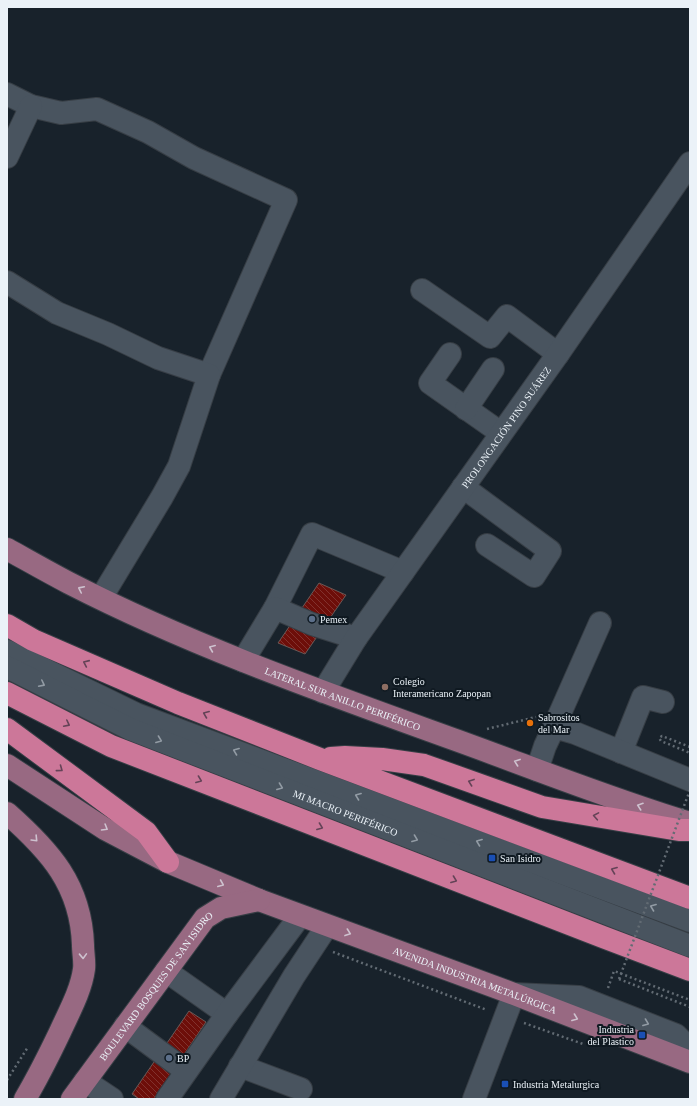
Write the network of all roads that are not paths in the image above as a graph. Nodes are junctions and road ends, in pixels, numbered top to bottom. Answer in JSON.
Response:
{"nodes":[{"id":1,"x":7,"y":94,"type":"edge"},
{"id":2,"x":31,"y":106,"type":"junction"},
{"id":3,"x":7,"y":157,"type":"edge"},
{"id":4,"x":690,"y":163,"type":"edge"},
{"id":5,"x":7,"y":282,"type":"edge"},
{"id":6,"x":422,"y":290,"type":"dead end"},
{"id":7,"x":450,"y":354,"type":"dead end"},
{"id":8,"x":558,"y":354,"type":"junction"},
{"id":9,"x":493,"y":369,"type":"dead end"},
{"id":10,"x":209,"y":376,"type":"junction"},
{"id":11,"x":466,"y":409,"type":"junction"},
{"id":12,"x":501,"y":434,"type":"junction"},
{"id":13,"x":463,"y":487,"type":"junction"},
{"id":14,"x":487,"y":545,"type":"dead end"},
{"id":15,"x":7,"y":549,"type":"edge"},
{"id":16,"x":403,"y":572,"type":"junction"},
{"id":17,"x":100,"y":598,"type":"junction"},
{"id":18,"x":274,"y":608,"type":"junction"},
{"id":19,"x":7,"y":610,"type":"edge"},
{"id":20,"x":600,"y":623,"type":"dead end"},
{"id":21,"x":7,"y":625,"type":"edge"},
{"id":22,"x":356,"y":638,"type":"junction"},
{"id":23,"x":33,"y":640,"type":"junction"},
{"id":24,"x":7,"y":651,"type":"edge"},
{"id":25,"x":243,"y":661,"type":"junction"},
{"id":26,"x":7,"y":667,"type":"edge"},
{"id":27,"x":323,"y":692,"type":"junction"},
{"id":28,"x":7,"y":693,"type":"edge"},
{"id":29,"x":663,"y":702,"type":"dead end"},
{"id":30,"x":554,"y":726,"type":"junction"},
{"id":31,"x":7,"y":729,"type":"edge"},
{"id":32,"x":622,"y":752,"type":"junction"},
{"id":33,"x":320,"y":759,"type":"junction"},
{"id":34,"x":7,"y":765,"type":"edge"},
{"id":35,"x":537,"y":770,"type":"junction"},
{"id":36,"x":690,"y":780,"type":"edge"},
{"id":37,"x":7,"y":813,"type":"edge"},
{"id":38,"x":690,"y":823,"type":"edge"},
{"id":39,"x":690,"y":830,"type":"edge"},
{"id":40,"x":168,"y":862,"type":"junction"},
{"id":41,"x":690,"y":898,"type":"edge"},
{"id":42,"x":259,"y":900,"type":"junction"},
{"id":43,"x":300,"y":916,"type":"junction"},
{"id":44,"x":690,"y":921,"type":"edge"},
{"id":45,"x":327,"y":926,"type":"junction"},
{"id":46,"x":690,"y":946,"type":"edge"},
{"id":47,"x":690,"y":970,"type":"edge"},
{"id":48,"x":166,"y":971,"type":"junction"},
{"id":49,"x":514,"y":994,"type":"junction"},
{"id":50,"x":227,"y":1014,"type":"junction"},
{"id":51,"x":125,"y":1026,"type":"junction"},
{"id":52,"x":690,"y":1049,"type":"edge"},
{"id":53,"x":690,"y":1062,"type":"edge"},
{"id":54,"x":240,"y":1066,"type":"junction"},
{"id":55,"x":186,"y":1071,"type":"junction"},
{"id":56,"x":85,"y":1081,"type":"junction"},
{"id":57,"x":301,"y":1089,"type":"dead end"},
{"id":58,"x":25,"y":1099,"type":"edge"},
{"id":59,"x":72,"y":1099,"type":"edge"},
{"id":60,"x":112,"y":1099,"type":"edge"},
{"id":61,"x":167,"y":1099,"type":"edge"},
{"id":62,"x":220,"y":1099,"type":"edge"},
{"id":63,"x":474,"y":1099,"type":"edge"}],
"edges":[{"from":1,"to":2,"type":"street"},
{"from":2,"to":3,"type":"street"},
{"from":2,"to":10,"type":"street"},
{"from":4,"to":8,"type":"street","name":"PROLONGACIÓN PINO SUÁREZ"},
{"from":5,"to":10,"type":"street"},
{"from":6,"to":8,"type":"street"},
{"from":7,"to":11,"type":"street"},
{"from":8,"to":12,"type":"street","name":"PROLONGACIÓN PINO SUÁREZ"},
{"from":9,"to":11,"type":"street"},
{"from":10,"to":17,"type":"street"},
{"from":11,"to":12,"type":"street"},
{"from":12,"to":13,"type":"street","name":"PROLONGACIÓN PINO SUÁREZ"},
{"from":13,"to":14,"type":"street"},
{"from":13,"to":16,"type":"street","name":"PROLONGACIÓN PINO SUÁREZ"},
{"from":17,"to":15,"type":"main road","name":"LATERAL SUR ANILLO PERIFÉRICO","one_way":true},
{"from":16,"to":18,"type":"street"},
{"from":16,"to":22,"type":"street","name":"PROLONGACIÓN PINO SUÁREZ"},
{"from":25,"to":17,"type":"main road","name":"LATERAL SUR ANILLO PERIFÉRICO","one_way":true},
{"from":18,"to":22,"type":"street"},
{"from":18,"to":25,"type":"street"},
{"from":19,"to":23,"type":"highway"},
{"from":20,"to":30,"type":"street"},
{"from":21,"to":23,"type":"highway"},
{"from":22,"to":27,"type":"street","name":"PROLONGACIÓN PINO SUÁREZ"},
{"from":33,"to":23,"type":"highway","one_way":true},
{"from":44,"to":24,"type":"street","name":"MI MACRO PERIFÉRICO","one_way":true},
{"from":25,"to":27,"type":"main road","name":"LATERAL SUR ANILLO PERIFÉRICO"},
{"from":26,"to":46,"type":"street","name":"MI MACRO PERIFÉRICO","one_way":true},
{"from":35,"to":27,"type":"main road","name":"LATERAL SUR ANILLO PERIFÉRICO","one_way":true},
{"from":28,"to":47,"type":"highway","one_way":true},
{"from":29,"to":32,"type":"street"},
{"from":30,"to":32,"type":"street"},
{"from":30,"to":35,"type":"street"},
{"from":31,"to":40,"type":"highway","one_way":true},
{"from":32,"to":36,"type":"street"},
{"from":39,"to":33,"type":"highway","one_way":true},
{"from":41,"to":33,"type":"highway","one_way":true},
{"from":34,"to":40,"type":"main road","name":"AVENIDA INDUSTRIA METALÚRGICA","one_way":true},
{"from":38,"to":35,"type":"main road","name":"LATERAL SUR ANILLO PERIFÉRICO","one_way":true},
{"from":37,"to":58,"type":"main road","one_way":true},
{"from":40,"to":42,"type":"main road","name":"AVENIDA INDUSTRIA METALÚRGICA","one_way":true},
{"from":42,"to":43,"type":"main road","name":"AVENIDA INDUSTRIA METALÚRGICA"},
{"from":42,"to":48,"type":"main road","name":"BOULEVARD BOSQUES DE SAN ISIDRO"},
{"from":43,"to":45,"type":"main road","name":"AVENIDA INDUSTRIA METALÚRGICA"},
{"from":43,"to":50,"type":"street"},
{"from":45,"to":49,"type":"main road","name":"AVENIDA INDUSTRIA METALÚRGICA","one_way":true},
{"from":45,"to":54,"type":"street"},
{"from":48,"to":50,"type":"street"},
{"from":48,"to":51,"type":"main road","name":"BOULEVARD BOSQUES DE SAN ISIDRO"},
{"from":49,"to":52,"type":"street","one_way":true},
{"from":49,"to":53,"type":"main road","name":"AVENIDA INDUSTRIA METALÚRGICA","one_way":true},
{"from":49,"to":63,"type":"street"},
{"from":50,"to":55,"type":"street"},
{"from":51,"to":55,"type":"street"},
{"from":51,"to":56,"type":"main road","name":"BOULEVARD BOSQUES DE SAN ISIDRO"},
{"from":54,"to":57,"type":"street"},
{"from":54,"to":62,"type":"street"},
{"from":55,"to":61,"type":"street"},
{"from":56,"to":59,"type":"main road","name":"BOULEVARD BOSQUES DE SAN ISIDRO"},
{"from":56,"to":60,"type":"street"}]}
